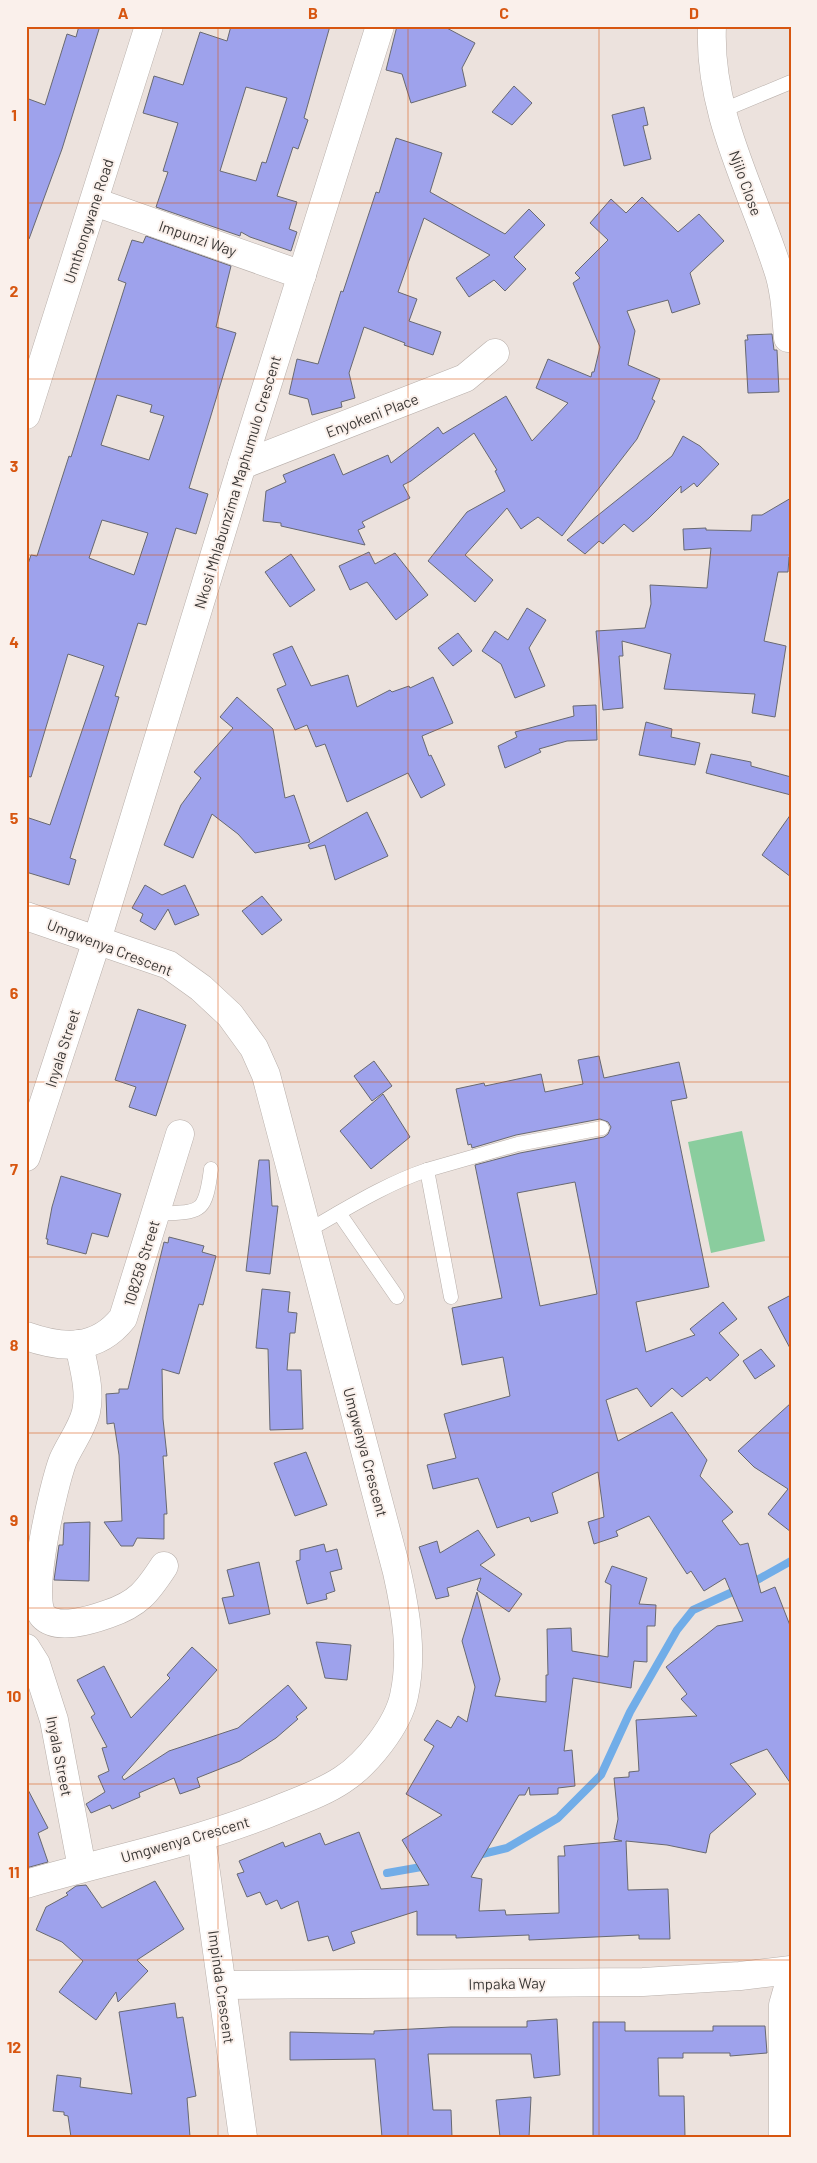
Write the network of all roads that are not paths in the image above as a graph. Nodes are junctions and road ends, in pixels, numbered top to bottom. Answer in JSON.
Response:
{"nodes":[{"id":1,"x":149,"y":26,"type":"edge"},
{"id":2,"x":380,"y":26,"type":"edge"},
{"id":3,"x":712,"y":26,"type":"edge"},
{"id":4,"x":791,"y":82,"type":"edge"},
{"id":5,"x":721,"y":111,"type":"junction"},
{"id":6,"x":95,"y":202,"type":"junction"},
{"id":7,"x":302,"y":275,"type":"junction"},
{"id":8,"x":788,"y":338,"type":"dead end"},
{"id":9,"x":496,"y":354,"type":"dead end"},
{"id":10,"x":26,"y":415,"type":"edge"},
{"id":11,"x":242,"y":465,"type":"junction"},
{"id":12,"x":26,"y":916,"type":"edge"},
{"id":13,"x":98,"y":940,"type":"junction"},
{"id":14,"x":602,"y":1128,"type":"dead end"},
{"id":15,"x":180,"y":1134,"type":"dead end"},
{"id":16,"x":26,"y":1157,"type":"edge"},
{"id":17,"x":210,"y":1169,"type":"dead end"},
{"id":18,"x":428,"y":1170,"type":"junction"},
{"id":19,"x":339,"y":1213,"type":"junction"},
{"id":20,"x":156,"y":1214,"type":"junction"},
{"id":21,"x":308,"y":1231,"type":"junction"},
{"id":22,"x":397,"y":1297,"type":"dead end"},
{"id":23,"x":451,"y":1297,"type":"dead end"},
{"id":24,"x":26,"y":1336,"type":"edge"},
{"id":25,"x":79,"y":1344,"type":"junction"},
{"id":26,"x":164,"y":1566,"type":"dead end"},
{"id":27,"x":26,"y":1648,"type":"edge"},
{"id":28,"x":201,"y":1837,"type":"junction"},
{"id":29,"x":82,"y":1868,"type":"junction"},
{"id":30,"x":26,"y":1884,"type":"edge"},
{"id":31,"x":791,"y":1970,"type":"edge"},
{"id":32,"x":791,"y":1977,"type":"edge"},
{"id":33,"x":222,"y":1985,"type":"junction"},
{"id":34,"x":243,"y":2137,"type":"edge"},
{"id":35,"x":783,"y":2137,"type":"edge"}],
"edges":[{"from":1,"to":6,"type":"street","name":"Umthongwane Road"},
{"from":2,"to":7,"type":"street","name":"Nkosi Mhlabunzima Maphumulo Crescent"},
{"from":3,"to":5,"type":"street","name":"Njilo Close"},
{"from":4,"to":5,"type":"lane"},
{"from":5,"to":8,"type":"street","name":"Njilo Close"},
{"from":6,"to":7,"type":"street","name":"Impunzi Way"},
{"from":6,"to":10,"type":"street","name":"Umthongwane Road"},
{"from":7,"to":11,"type":"street","name":"Nkosi Mhlabunzima Maphumulo Crescent"},
{"from":9,"to":11,"type":"street","name":"Enyokeni Place"},
{"from":11,"to":13,"type":"street","name":"Nkosi Mhlabunzima Maphumulo Crescent"},
{"from":12,"to":13,"type":"street","name":"Umgwenya Crescent"},
{"from":13,"to":16,"type":"street","name":"Inyala Street"},
{"from":13,"to":21,"type":"street","name":"Umgwenya Crescent"},
{"from":14,"to":18,"type":"lane"},
{"from":15,"to":20,"type":"street","name":"108258 Street"},
{"from":17,"to":20,"type":"lane"},
{"from":18,"to":19,"type":"lane"},
{"from":18,"to":23,"type":"lane"},
{"from":19,"to":21,"type":"lane"},
{"from":19,"to":22,"type":"lane"},
{"from":20,"to":25,"type":"street","name":"108258 Street"},
{"from":21,"to":28,"type":"street","name":"Umgwenya Crescent"},
{"from":24,"to":25,"type":"street","name":"108258 Street"},
{"from":25,"to":26,"type":"street"},
{"from":27,"to":29,"type":"street","name":"Inyala Street"},
{"from":28,"to":29,"type":"street","name":"Umgwenya Crescent"},
{"from":28,"to":33,"type":"street","name":"Impinda Crescent"},
{"from":29,"to":30,"type":"street","name":"Umgwenya Crescent"},
{"from":31,"to":33,"type":"street","name":"Impaka Way"},
{"from":32,"to":35,"type":"street"},
{"from":33,"to":34,"type":"street","name":"Impinda Crescent"}]}
